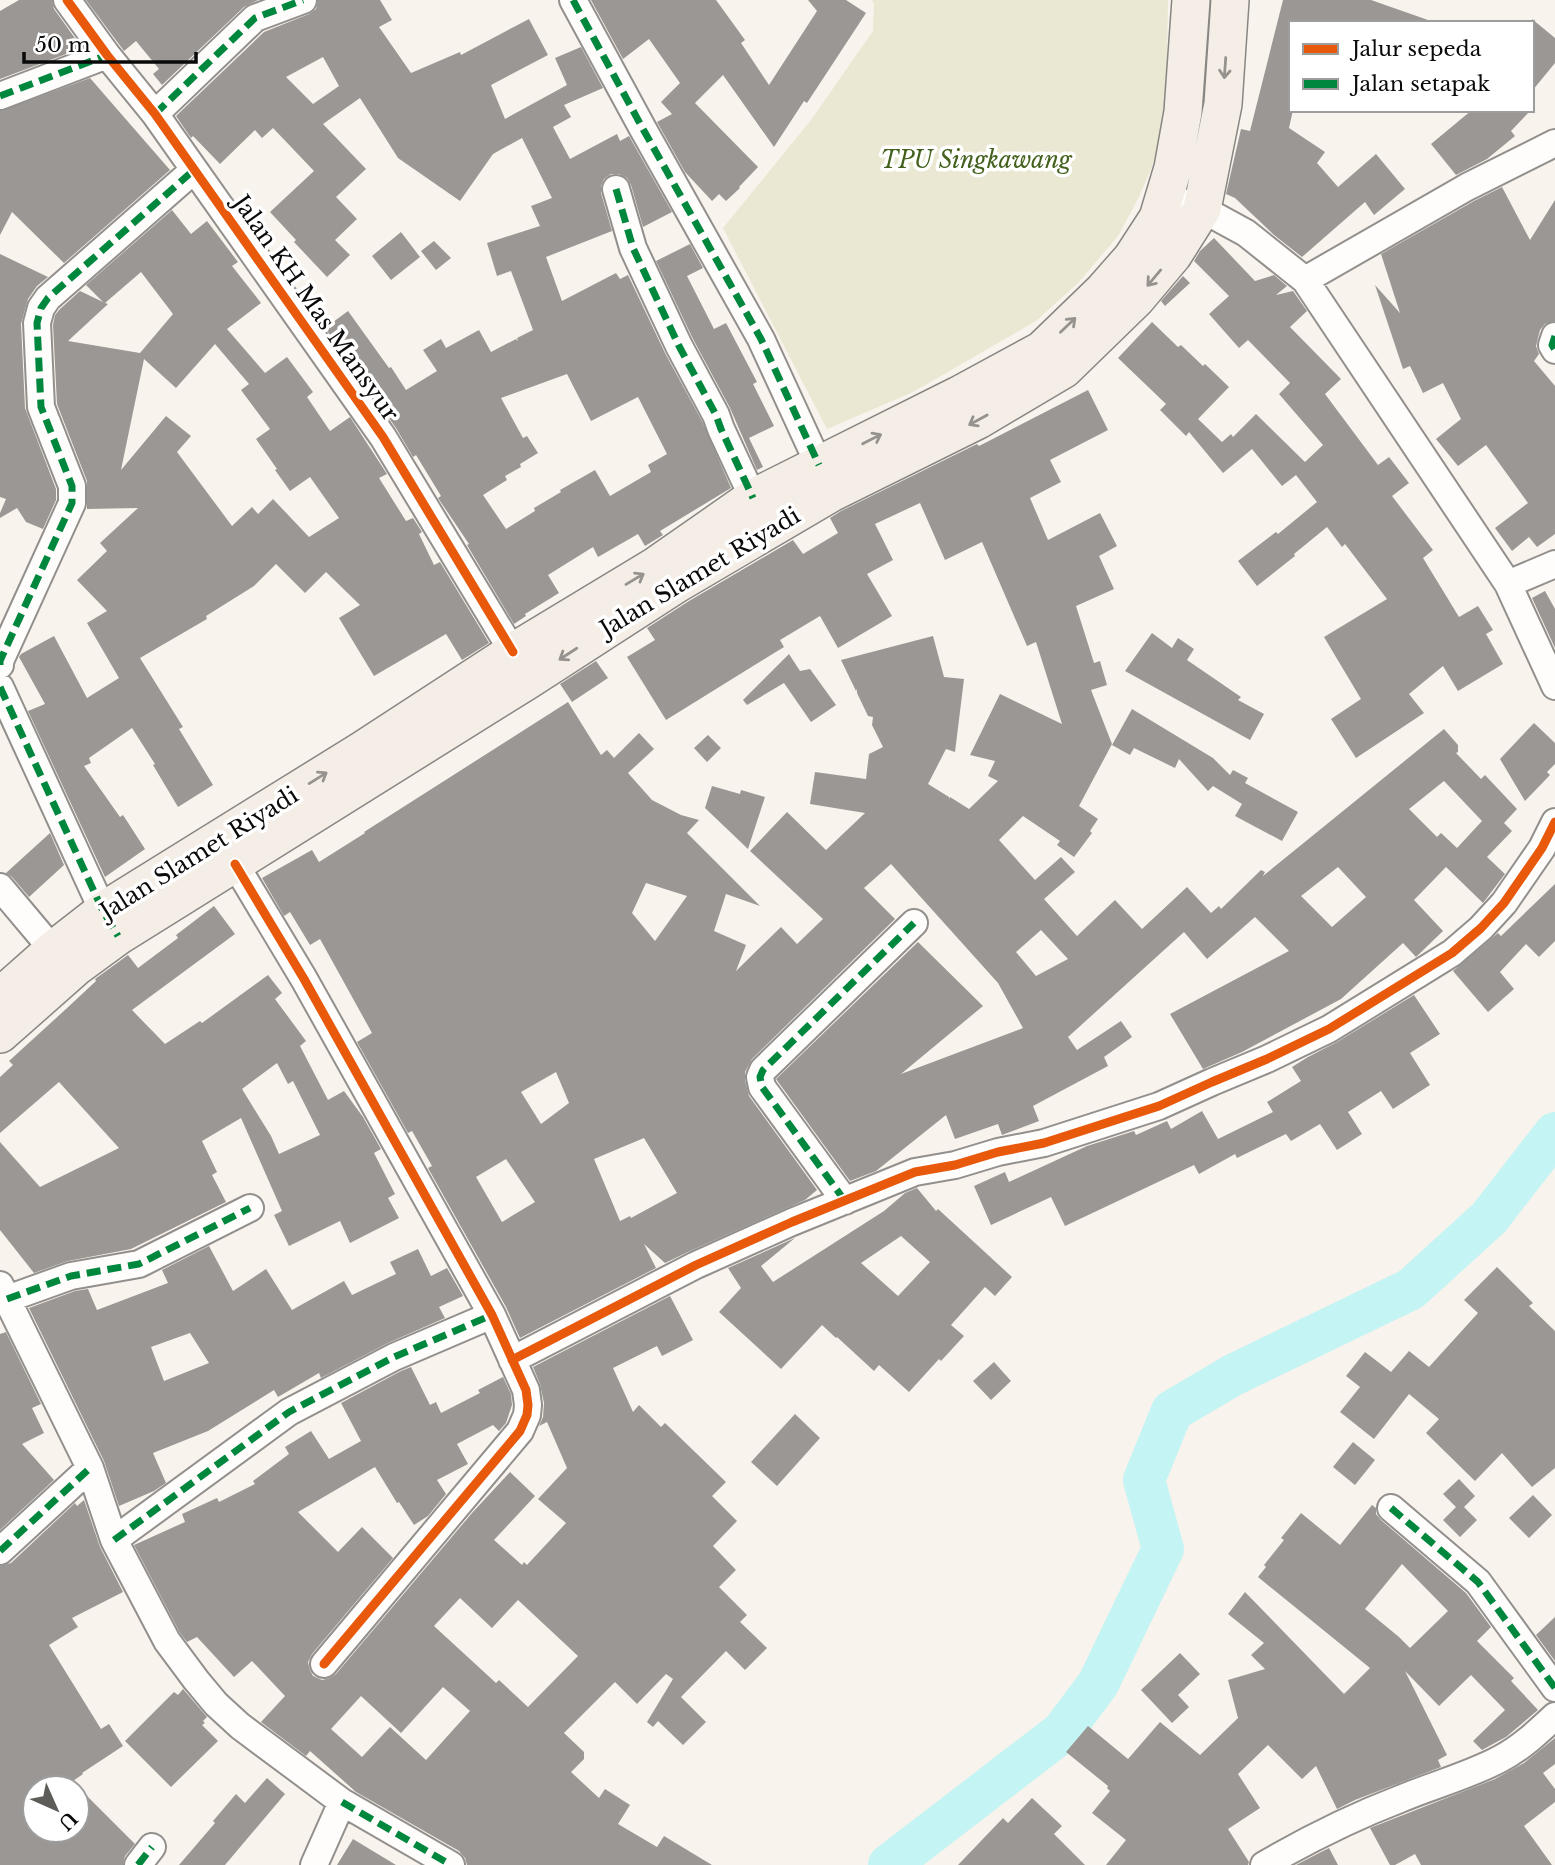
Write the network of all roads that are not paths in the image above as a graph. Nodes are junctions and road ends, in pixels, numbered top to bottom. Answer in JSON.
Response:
{"nodes":[{"id":1,"x":67,"y":0,"type":"edge"},
{"id":2,"x":303,"y":0,"type":"edge"},
{"id":3,"x":573,"y":0,"type":"edge"},
{"id":4,"x":1191,"y":0,"type":"edge"},
{"id":5,"x":1230,"y":0,"type":"edge"},
{"id":6,"x":107,"y":55,"type":"junction"},
{"id":7,"x":0,"y":96,"type":"edge"},
{"id":8,"x":155,"y":114,"type":"junction"},
{"id":9,"x":1555,"y":143,"type":"edge"},
{"id":10,"x":194,"y":170,"type":"junction"},
{"id":11,"x":616,"y":189,"type":"dead end"},
{"id":12,"x":1165,"y":196,"type":"junction"},
{"id":13,"x":1202,"y":209,"type":"junction"},
{"id":14,"x":1305,"y":280,"type":"junction"},
{"id":15,"x":1555,"y":336,"type":"edge"},
{"id":16,"x":1555,"y":351,"type":"edge"},
{"id":17,"x":819,"y":465,"type":"junction"},
{"id":18,"x":753,"y":498,"type":"junction"},
{"id":19,"x":1555,"y":564,"type":"edge"},
{"id":20,"x":1508,"y":584,"type":"junction"},
{"id":21,"x":513,"y":652,"type":"junction"},
{"id":22,"x":0,"y":665,"type":"edge"},
{"id":23,"x":1555,"y":686,"type":"edge"},
{"id":24,"x":0,"y":687,"type":"edge"},
{"id":25,"x":1555,"y":822,"type":"edge"},
{"id":26,"x":235,"y":864,"type":"junction"},
{"id":27,"x":0,"y":887,"type":"edge"},
{"id":28,"x":914,"y":923,"type":"dead end"},
{"id":29,"x":111,"y":924,"type":"junction"},
{"id":30,"x":52,"y":950,"type":"junction"},
{"id":31,"x":0,"y":997,"type":"edge"},
{"id":32,"x":0,"y":1034,"type":"edge"},
{"id":33,"x":845,"y":1201,"type":"junction"},
{"id":34,"x":250,"y":1208,"type":"dead end"},
{"id":35,"x":3,"y":1292,"type":"edge"},
{"id":36,"x":492,"y":1315,"type":"junction"},
{"id":37,"x":512,"y":1360,"type":"junction"},
{"id":38,"x":90,"y":1468,"type":"junction"},
{"id":39,"x":1391,"y":1508,"type":"dead end"},
{"id":40,"x":114,"y":1540,"type":"junction"},
{"id":41,"x":0,"y":1551,"type":"edge"},
{"id":42,"x":324,"y":1664,"type":"dead end"},
{"id":43,"x":1555,"y":1688,"type":"edge"},
{"id":44,"x":1555,"y":1716,"type":"edge"},
{"id":45,"x":342,"y":1802,"type":"junction"},
{"id":46,"x":314,"y":1865,"type":"edge"},
{"id":47,"x":451,"y":1865,"type":"edge"},
{"id":48,"x":1264,"y":1865,"type":"edge"}],
"edges":[{"from":1,"to":6,"type":"street","name":"Jalan KH Mas Mansyur"},
{"from":2,"to":8,"type":"street"},
{"from":3,"to":17,"type":"street"},
{"from":4,"to":12,"type":"main road","name":"Jalan Slamet Riyadi"},
{"from":5,"to":13,"type":"main road","name":"Jalan Slamet Riyadi","one_way":true},
{"from":6,"to":7,"type":"street"},
{"from":6,"to":8,"type":"street","name":"Jalan KH Mas Mansyur"},
{"from":8,"to":10,"type":"street","name":"Jalan KH Mas Mansyur"},
{"from":9,"to":14,"type":"street"},
{"from":10,"to":21,"type":"street","name":"Jalan KH Mas Mansyur"},
{"from":10,"to":22,"type":"street"},
{"from":11,"to":18,"type":"street"},
{"from":12,"to":13,"type":"street"},
{"from":17,"to":12,"type":"main road","name":"Jalan Slamet Riyadi","one_way":true},
{"from":13,"to":14,"type":"street"},
{"from":13,"to":26,"type":"main road","name":"Jalan Slamet Riyadi","one_way":true},
{"from":14,"to":20,"type":"street"},
{"from":15,"to":16,"type":"street"},
{"from":17,"to":18,"type":"main road","name":"Jalan Slamet Riyadi"},
{"from":21,"to":18,"type":"main road","name":"Jalan Slamet Riyadi","one_way":true},
{"from":19,"to":20,"type":"street"},
{"from":20,"to":23,"type":"street"},
{"from":29,"to":21,"type":"main road","name":"Jalan Slamet Riyadi","one_way":true},
{"from":24,"to":29,"type":"street"},
{"from":25,"to":33,"type":"street"},
{"from":26,"to":29,"type":"main road","name":"Jalan Slamet Riyadi"},
{"from":26,"to":36,"type":"street"},
{"from":27,"to":30,"type":"street"},
{"from":28,"to":33,"type":"street"},
{"from":29,"to":30,"type":"main road","name":"Jalan Slamet Riyadi"},
{"from":29,"to":32,"type":"main road","name":"Jalan Slamet Riyadi"},
{"from":30,"to":31,"type":"main road","name":"Jalan Slamet Riyadi"},
{"from":33,"to":37,"type":"street"},
{"from":34,"to":35,"type":"street"},
{"from":35,"to":38,"type":"street"},
{"from":36,"to":37,"type":"street"},
{"from":36,"to":40,"type":"street"},
{"from":37,"to":42,"type":"street"},
{"from":38,"to":40,"type":"street"},
{"from":38,"to":41,"type":"street"},
{"from":39,"to":43,"type":"street"},
{"from":40,"to":45,"type":"street"},
{"from":44,"to":48,"type":"street"},
{"from":45,"to":46,"type":"street"},
{"from":45,"to":47,"type":"street"}]}
